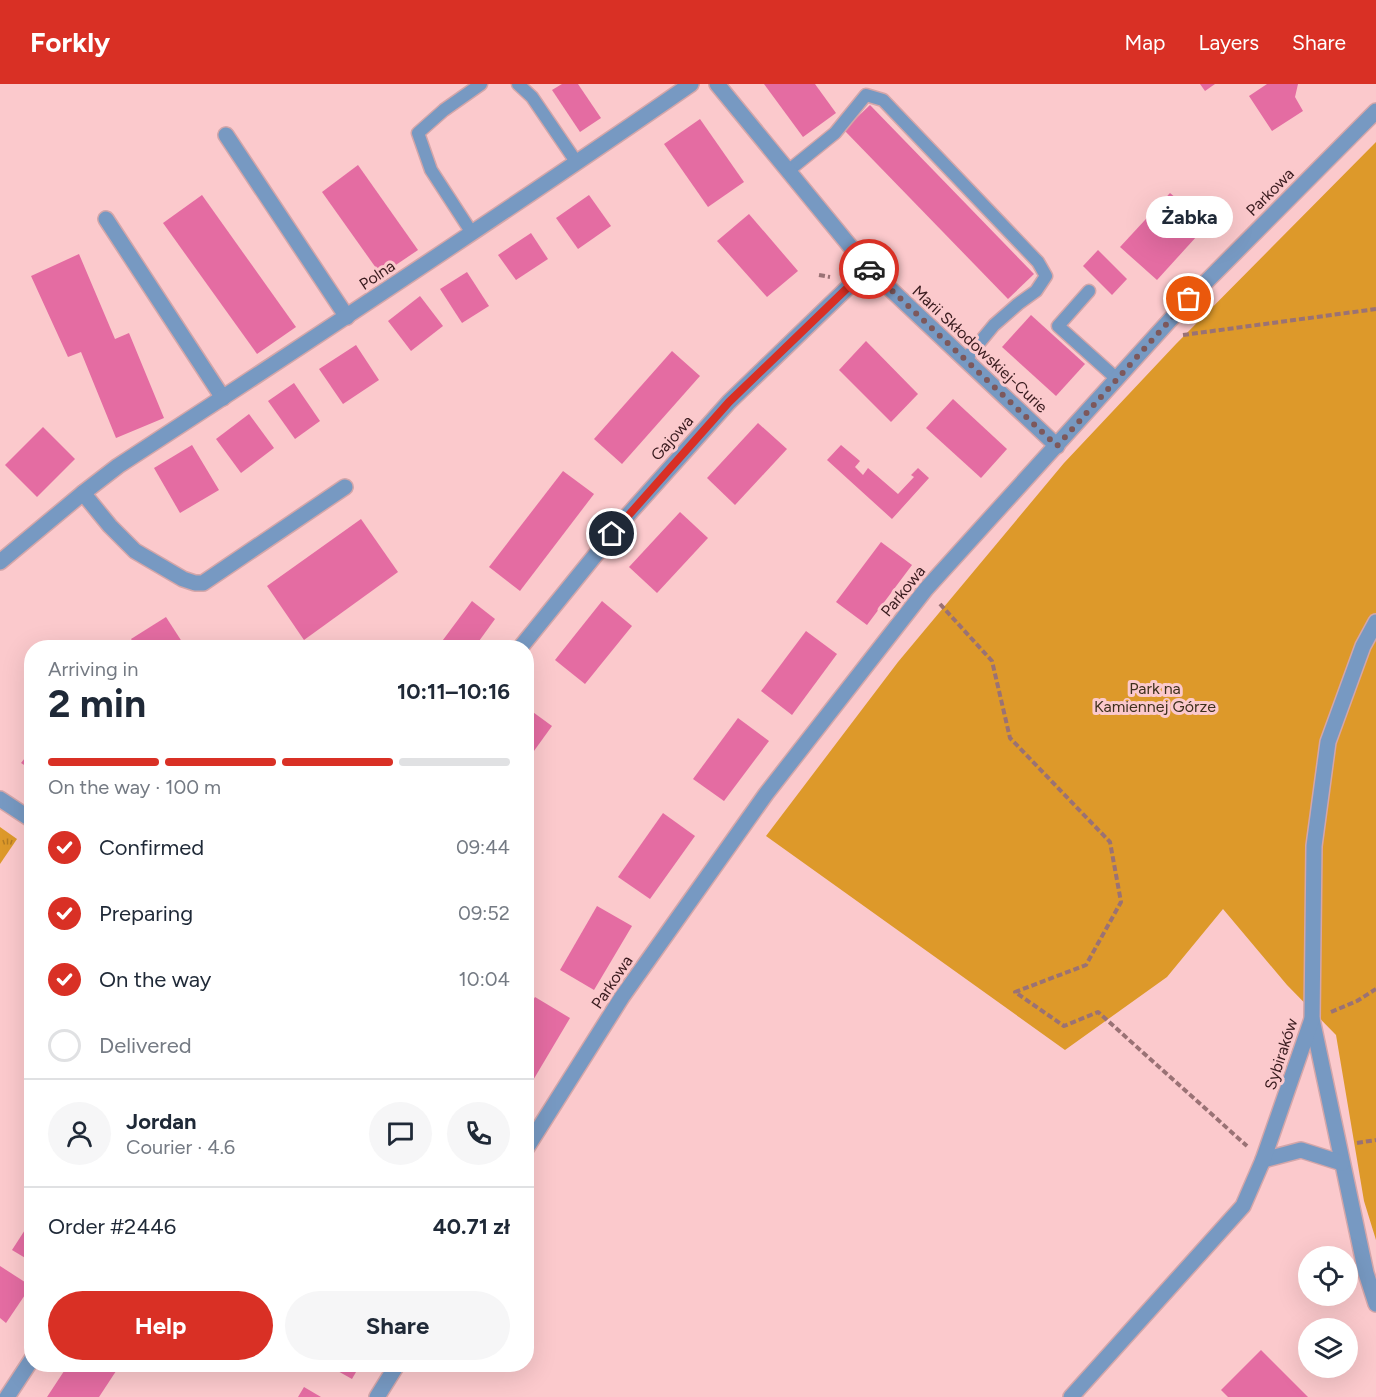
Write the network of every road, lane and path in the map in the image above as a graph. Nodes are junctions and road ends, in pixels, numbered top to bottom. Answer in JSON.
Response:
{"nodes":[{"id":1,"x":518,"y":84,"type":"edge"},
{"id":2,"x":691,"y":84,"type":"edge"},
{"id":3,"x":717,"y":84,"type":"edge"},
{"id":4,"x":475,"y":85,"type":"edge"},
{"id":5,"x":866,"y":90,"type":"edge"},
{"id":6,"x":1376,"y":111,"type":"edge"},
{"id":7,"x":226,"y":135,"type":"dead end"},
{"id":8,"x":577,"y":163,"type":"junction"},
{"id":9,"x":788,"y":171,"type":"junction"},
{"id":10,"x":106,"y":219,"type":"dead end"},
{"id":11,"x":472,"y":233,"type":"junction"},
{"id":12,"x":868,"y":268,"type":"junction"},
{"id":13,"x":819,"y":275,"type":"dead end"},
{"id":14,"x":832,"y":278,"type":"dead end"},
{"id":15,"x":1089,"y":291,"type":"dead end"},
{"id":16,"x":1376,"y":309,"type":"edge"},
{"id":17,"x":347,"y":317,"type":"junction"},
{"id":18,"x":1176,"y":336,"type":"dead end"},
{"id":19,"x":965,"y":360,"type":"junction"},
{"id":20,"x":1117,"y":379,"type":"junction"},
{"id":21,"x":223,"y":398,"type":"junction"},
{"id":22,"x":1057,"y":446,"type":"junction"},
{"id":23,"x":345,"y":487,"type":"dead end"},
{"id":24,"x":82,"y":493,"type":"junction"},
{"id":25,"x":0,"y":562,"type":"edge"},
{"id":26,"x":926,"y":589,"type":"junction"},
{"id":27,"x":1376,"y":622,"type":"edge"},
{"id":28,"x":526,"y":640,"type":"edge"},
{"id":29,"x":0,"y":799,"type":"edge"},
{"id":30,"x":24,"y":815,"type":"edge"},
{"id":31,"x":1376,"y":990,"type":"edge"},
{"id":32,"x":1312,"y":1019,"type":"junction"},
{"id":33,"x":534,"y":1136,"type":"edge"},
{"id":34,"x":1263,"y":1160,"type":"junction"},
{"id":35,"x":1342,"y":1163,"type":"junction"},
{"id":36,"x":1376,"y":1304,"type":"edge"},
{"id":37,"x":24,"y":1371,"type":"edge"},
{"id":38,"x":392,"y":1372,"type":"edge"},
{"id":39,"x":7,"y":1397,"type":"edge"},
{"id":40,"x":377,"y":1397,"type":"edge"},
{"id":41,"x":1071,"y":1397,"type":"edge"}],
"edges":[{"from":1,"to":8,"type":"lane"},
{"from":2,"to":8,"type":"street","name":"Polna"},
{"from":3,"to":9,"type":"street","name":"Marii Skłodowskiej-Curie"},
{"from":4,"to":11,"type":"lane"},
{"from":5,"to":9,"type":"lane"},
{"from":5,"to":19,"type":"lane"},
{"from":6,"to":20,"type":"street","name":"Parkowa"},
{"from":7,"to":17,"type":"street"},
{"from":8,"to":11,"type":"street","name":"Polna"},
{"from":9,"to":12,"type":"street","name":"Marii Skłodowskiej-Curie"},
{"from":10,"to":21,"type":"street"},
{"from":11,"to":17,"type":"street","name":"Polna"},
{"from":12,"to":19,"type":"street","name":"Marii Skłodowskiej-Curie"},
{"from":12,"to":28,"type":"street","name":"Gajowa"},
{"from":13,"to":14,"type":"path"},
{"from":15,"to":20,"type":"lane"},
{"from":16,"to":18,"type":"path"},
{"from":17,"to":21,"type":"street","name":"Polna"},
{"from":19,"to":22,"type":"street","name":"Marii Skłodowskiej-Curie"},
{"from":20,"to":22,"type":"street","name":"Parkowa"},
{"from":21,"to":24,"type":"street","name":"Polna"},
{"from":22,"to":26,"type":"street","name":"Parkowa"},
{"from":23,"to":24,"type":"street"},
{"from":24,"to":25,"type":"street","name":"Polna"},
{"from":26,"to":33,"type":"street","name":"Parkowa"},
{"from":26,"to":34,"type":"path"},
{"from":27,"to":32,"type":"street","name":"Sybiraków"},
{"from":29,"to":30,"type":"street"},
{"from":31,"to":32,"type":"path"},
{"from":32,"to":34,"type":"street","name":"Sybiraków"},
{"from":32,"to":35,"type":"street"},
{"from":34,"to":35,"type":"street"},
{"from":34,"to":41,"type":"street","name":"Sybiraków"},
{"from":35,"to":36,"type":"street"},
{"from":37,"to":39,"type":"street"},
{"from":38,"to":40,"type":"street"}]}
